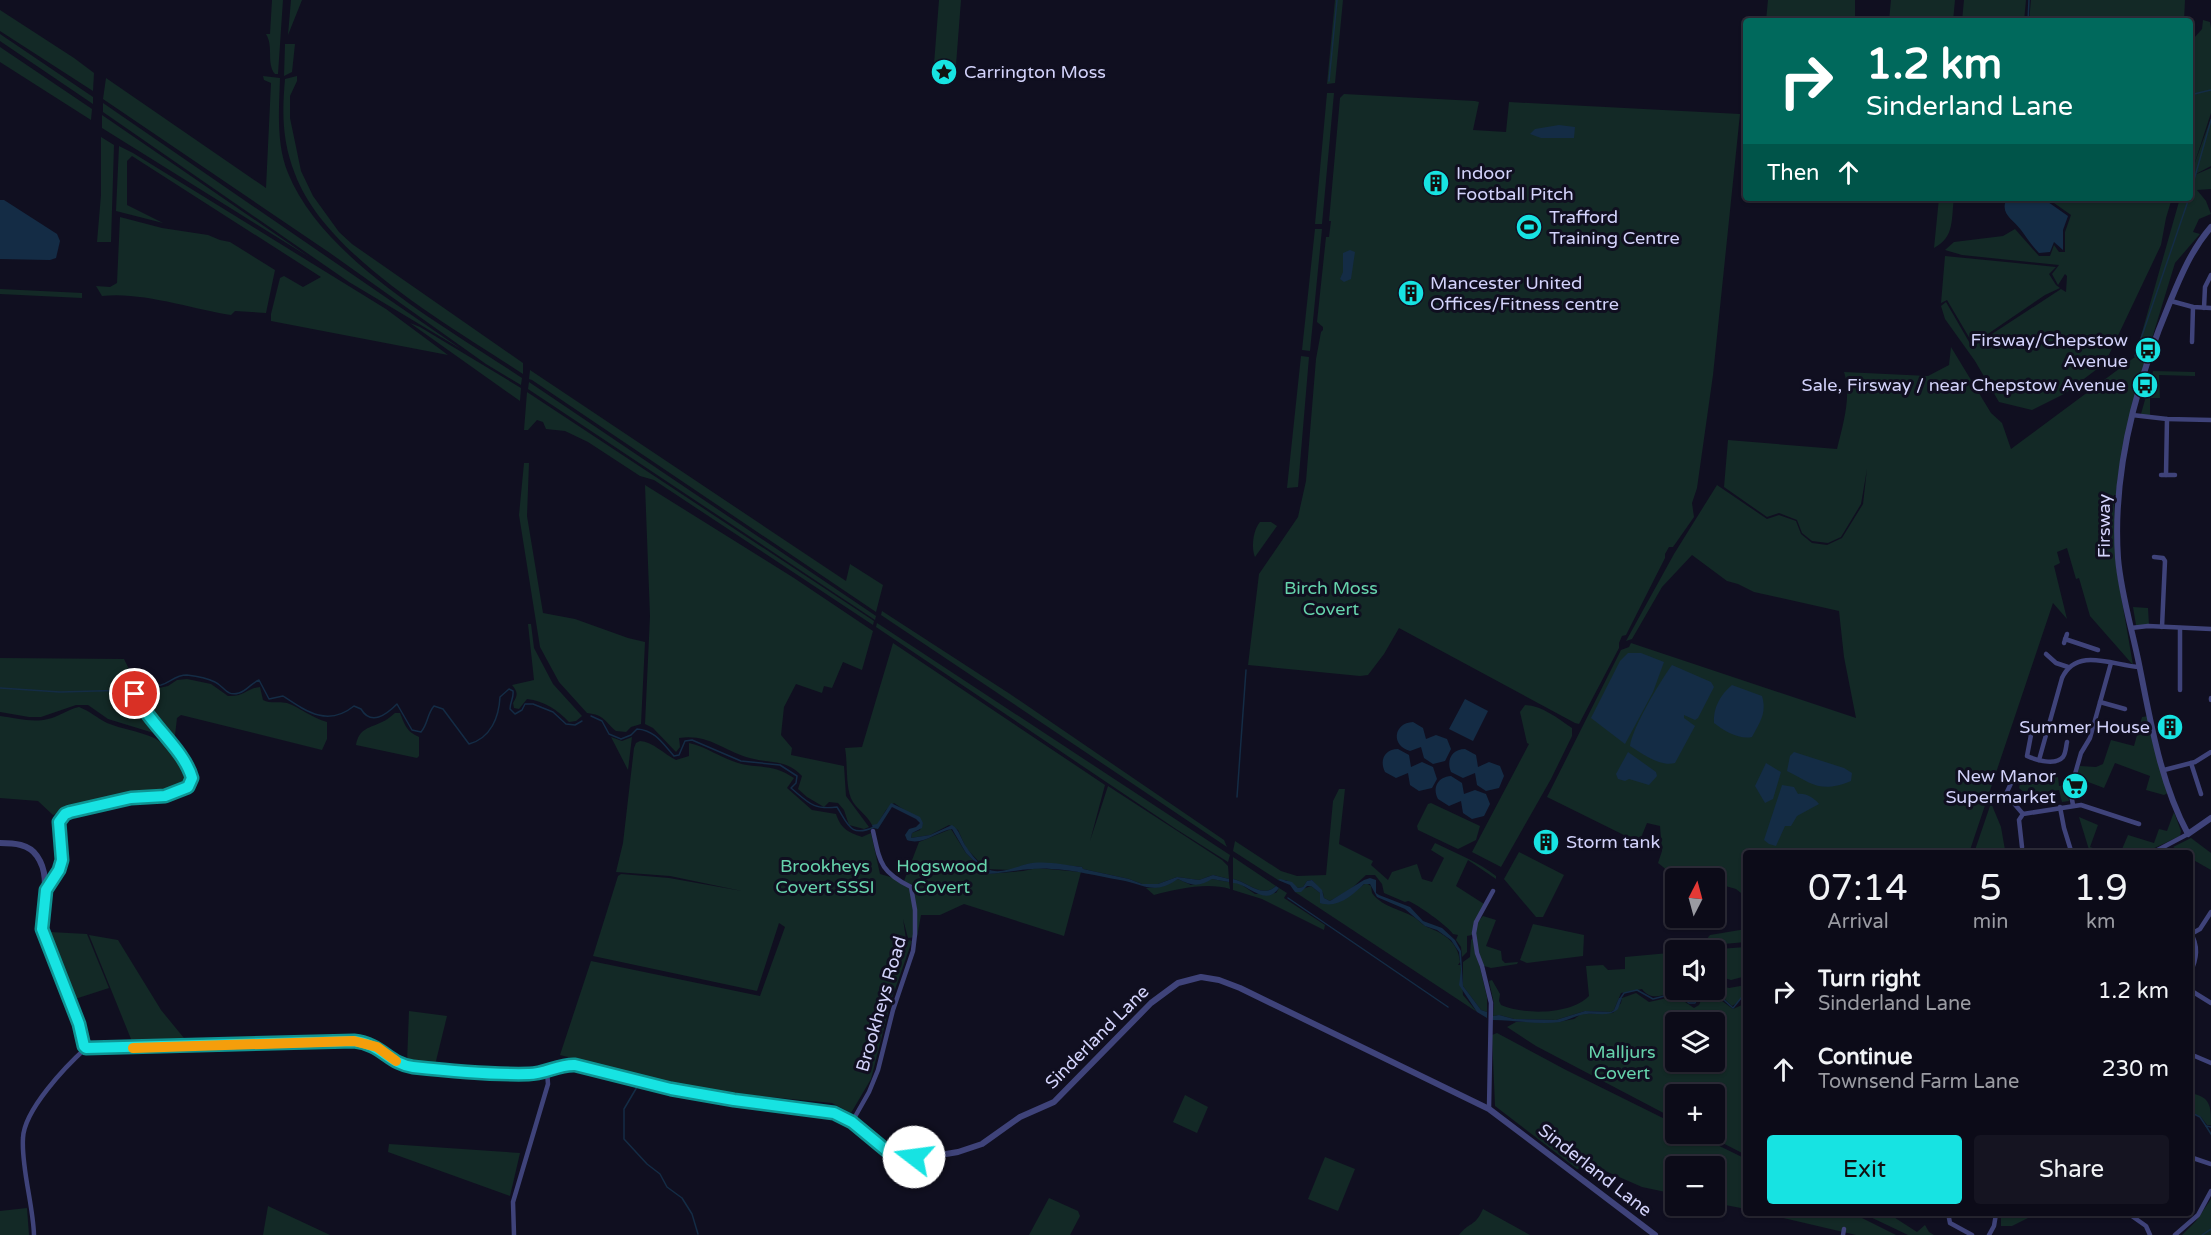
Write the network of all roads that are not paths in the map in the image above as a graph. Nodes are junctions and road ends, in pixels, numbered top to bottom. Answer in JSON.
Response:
{"nodes":[{"id":1,"x":2211,"y":227,"type":"edge"},
{"id":2,"x":2211,"y":275,"type":"edge"},
{"id":3,"x":2171,"y":301,"type":"junction"},
{"id":4,"x":2193,"y":307,"type":"junction"},
{"id":5,"x":2204,"y":308,"type":"junction"},
{"id":6,"x":2211,"y":308,"type":"edge"},
{"id":7,"x":2192,"y":342,"type":"dead end"},
{"id":8,"x":2132,"y":415,"type":"junction"},
{"id":9,"x":2167,"y":419,"type":"junction"},
{"id":10,"x":2211,"y":420,"type":"edge"},
{"id":11,"x":2175,"y":475,"type":"dead end"},
{"id":12,"x":2154,"y":557,"type":"dead end"},
{"id":13,"x":2162,"y":627,"type":"junction"},
{"id":14,"x":2131,"y":628,"type":"junction"},
{"id":15,"x":2180,"y":628,"type":"junction"},
{"id":16,"x":2211,"y":629,"type":"edge"},
{"id":17,"x":2066,"y":639,"type":"dead end"},
{"id":18,"x":2046,"y":654,"type":"dead end"},
{"id":19,"x":2089,"y":658,"type":"junction"},
{"id":20,"x":2110,"y":663,"type":"junction"},
{"id":21,"x":2068,"y":667,"type":"junction"},
{"id":22,"x":2140,"y":668,"type":"junction"},
{"id":23,"x":133,"y":684,"type":"dead end"},
{"id":24,"x":2180,"y":690,"type":"dead end"},
{"id":25,"x":2100,"y":702,"type":"junction"},
{"id":26,"x":2122,"y":707,"type":"dead end"},
{"id":27,"x":2028,"y":733,"type":"dead end"},
{"id":28,"x":2067,"y":742,"type":"dead end"},
{"id":29,"x":2211,"y":752,"type":"edge"},
{"id":30,"x":2039,"y":760,"type":"junction"},
{"id":31,"x":2190,"y":763,"type":"junction"},
{"id":32,"x":2164,"y":770,"type":"junction"},
{"id":33,"x":2014,"y":777,"type":"dead end"},
{"id":34,"x":2201,"y":794,"type":"dead end"},
{"id":35,"x":2073,"y":805,"type":"junction"},
{"id":36,"x":2060,"y":807,"type":"junction"},
{"id":37,"x":2023,"y":814,"type":"junction"},
{"id":38,"x":2211,"y":818,"type":"edge"},
{"id":39,"x":2139,"y":824,"type":"dead end"},
{"id":40,"x":873,"y":831,"type":"dead end"},
{"id":41,"x":2188,"y":834,"type":"junction"},
{"id":42,"x":0,"y":843,"type":"edge"},
{"id":43,"x":2022,"y":848,"type":"dead end"},
{"id":44,"x":2071,"y":850,"type":"edge"},
{"id":45,"x":2158,"y":850,"type":"edge"},
{"id":46,"x":46,"y":890,"type":"junction"},
{"id":47,"x":1493,"y":891,"type":"dead end"},
{"id":48,"x":2211,"y":912,"type":"edge"},
{"id":49,"x":2193,"y":932,"type":"edge"},
{"id":50,"x":2193,"y":938,"type":"edge"},
{"id":51,"x":2193,"y":963,"type":"edge"},
{"id":52,"x":2193,"y":992,"type":"edge"},
{"id":53,"x":2211,"y":1003,"type":"edge"},
{"id":54,"x":86,"y":1048,"type":"junction"},
{"id":55,"x":2193,"y":1056,"type":"edge"},
{"id":56,"x":2210,"y":1066,"type":"edge"},
{"id":57,"x":547,"y":1071,"type":"junction"},
{"id":58,"x":1490,"y":1109,"type":"junction"},
{"id":59,"x":852,"y":1122,"type":"junction"},
{"id":60,"x":2193,"y":1158,"type":"edge"},
{"id":61,"x":2211,"y":1164,"type":"edge"},
{"id":62,"x":2211,"y":1191,"type":"edge"},
{"id":63,"x":1950,"y":1216,"type":"edge"},
{"id":64,"x":1996,"y":1216,"type":"edge"},
{"id":65,"x":2133,"y":1216,"type":"edge"},
{"id":66,"x":2140,"y":1216,"type":"edge"},
{"id":67,"x":2138,"y":1219,"type":"junction"},
{"id":68,"x":2173,"y":1234,"type":"edge"},
{"id":69,"x":34,"y":1235,"type":"edge"},
{"id":70,"x":513,"y":1235,"type":"edge"},
{"id":71,"x":1655,"y":1235,"type":"edge"},
{"id":72,"x":1972,"y":1235,"type":"edge"},
{"id":73,"x":1989,"y":1235,"type":"edge"},
{"id":74,"x":2150,"y":1235,"type":"edge"}],
"edges":[{"from":1,"to":3,"type":"street","name":"Firsway"},
{"from":2,"to":5,"type":"street"},
{"from":3,"to":4,"type":"street"},
{"from":3,"to":8,"type":"street","name":"Firsway"},
{"from":4,"to":5,"type":"street"},
{"from":4,"to":7,"type":"street"},
{"from":5,"to":6,"type":"street"},
{"from":8,"to":9,"type":"street"},
{"from":8,"to":14,"type":"street","name":"Firsway"},
{"from":9,"to":10,"type":"street"},
{"from":9,"to":11,"type":"street"},
{"from":12,"to":13,"type":"street"},
{"from":13,"to":14,"type":"street"},
{"from":13,"to":15,"type":"street"},
{"from":14,"to":22,"type":"street","name":"Firsway"},
{"from":15,"to":16,"type":"street"},
{"from":15,"to":24,"type":"street"},
{"from":17,"to":19,"type":"street"},
{"from":18,"to":21,"type":"street"},
{"from":19,"to":20,"type":"street"},
{"from":19,"to":21,"type":"street"},
{"from":20,"to":22,"type":"street"},
{"from":20,"to":25,"type":"street"},
{"from":21,"to":30,"type":"street"},
{"from":22,"to":32,"type":"street","name":"Firsway"},
{"from":23,"to":46,"type":"street"},
{"from":25,"to":26,"type":"street"},
{"from":25,"to":35,"type":"street"},
{"from":27,"to":30,"type":"street"},
{"from":28,"to":30,"type":"street"},
{"from":29,"to":31,"type":"street"},
{"from":31,"to":32,"type":"street"},
{"from":31,"to":34,"type":"street"},
{"from":32,"to":41,"type":"street","name":"Firsway"},
{"from":33,"to":37,"type":"street"},
{"from":35,"to":36,"type":"street"},
{"from":35,"to":39,"type":"street"},
{"from":36,"to":37,"type":"street"},
{"from":36,"to":44,"type":"street"},
{"from":37,"to":43,"type":"street"},
{"from":38,"to":41,"type":"street"},
{"from":40,"to":59,"type":"street","name":"Brookheys Road"},
{"from":41,"to":45,"type":"street"},
{"from":42,"to":46,"type":"street"},
{"from":46,"to":54,"type":"street"},
{"from":47,"to":58,"type":"street"},
{"from":48,"to":49,"type":"street"},
{"from":50,"to":51,"type":"street"},
{"from":52,"to":53,"type":"street"},
{"from":54,"to":57,"type":"street","name":"Sinderland Lane"},
{"from":54,"to":69,"type":"street"},
{"from":55,"to":56,"type":"street"},
{"from":57,"to":59,"type":"street","name":"Sinderland Lane"},
{"from":57,"to":70,"type":"street"},
{"from":58,"to":59,"type":"street","name":"Sinderland Lane"},
{"from":58,"to":71,"type":"street","name":"Sinderland Lane"},
{"from":60,"to":61,"type":"street"},
{"from":62,"to":68,"type":"street"},
{"from":63,"to":72,"type":"street"},
{"from":64,"to":73,"type":"street"},
{"from":65,"to":67,"type":"street"},
{"from":66,"to":67,"type":"street"},
{"from":67,"to":74,"type":"street"}]}
